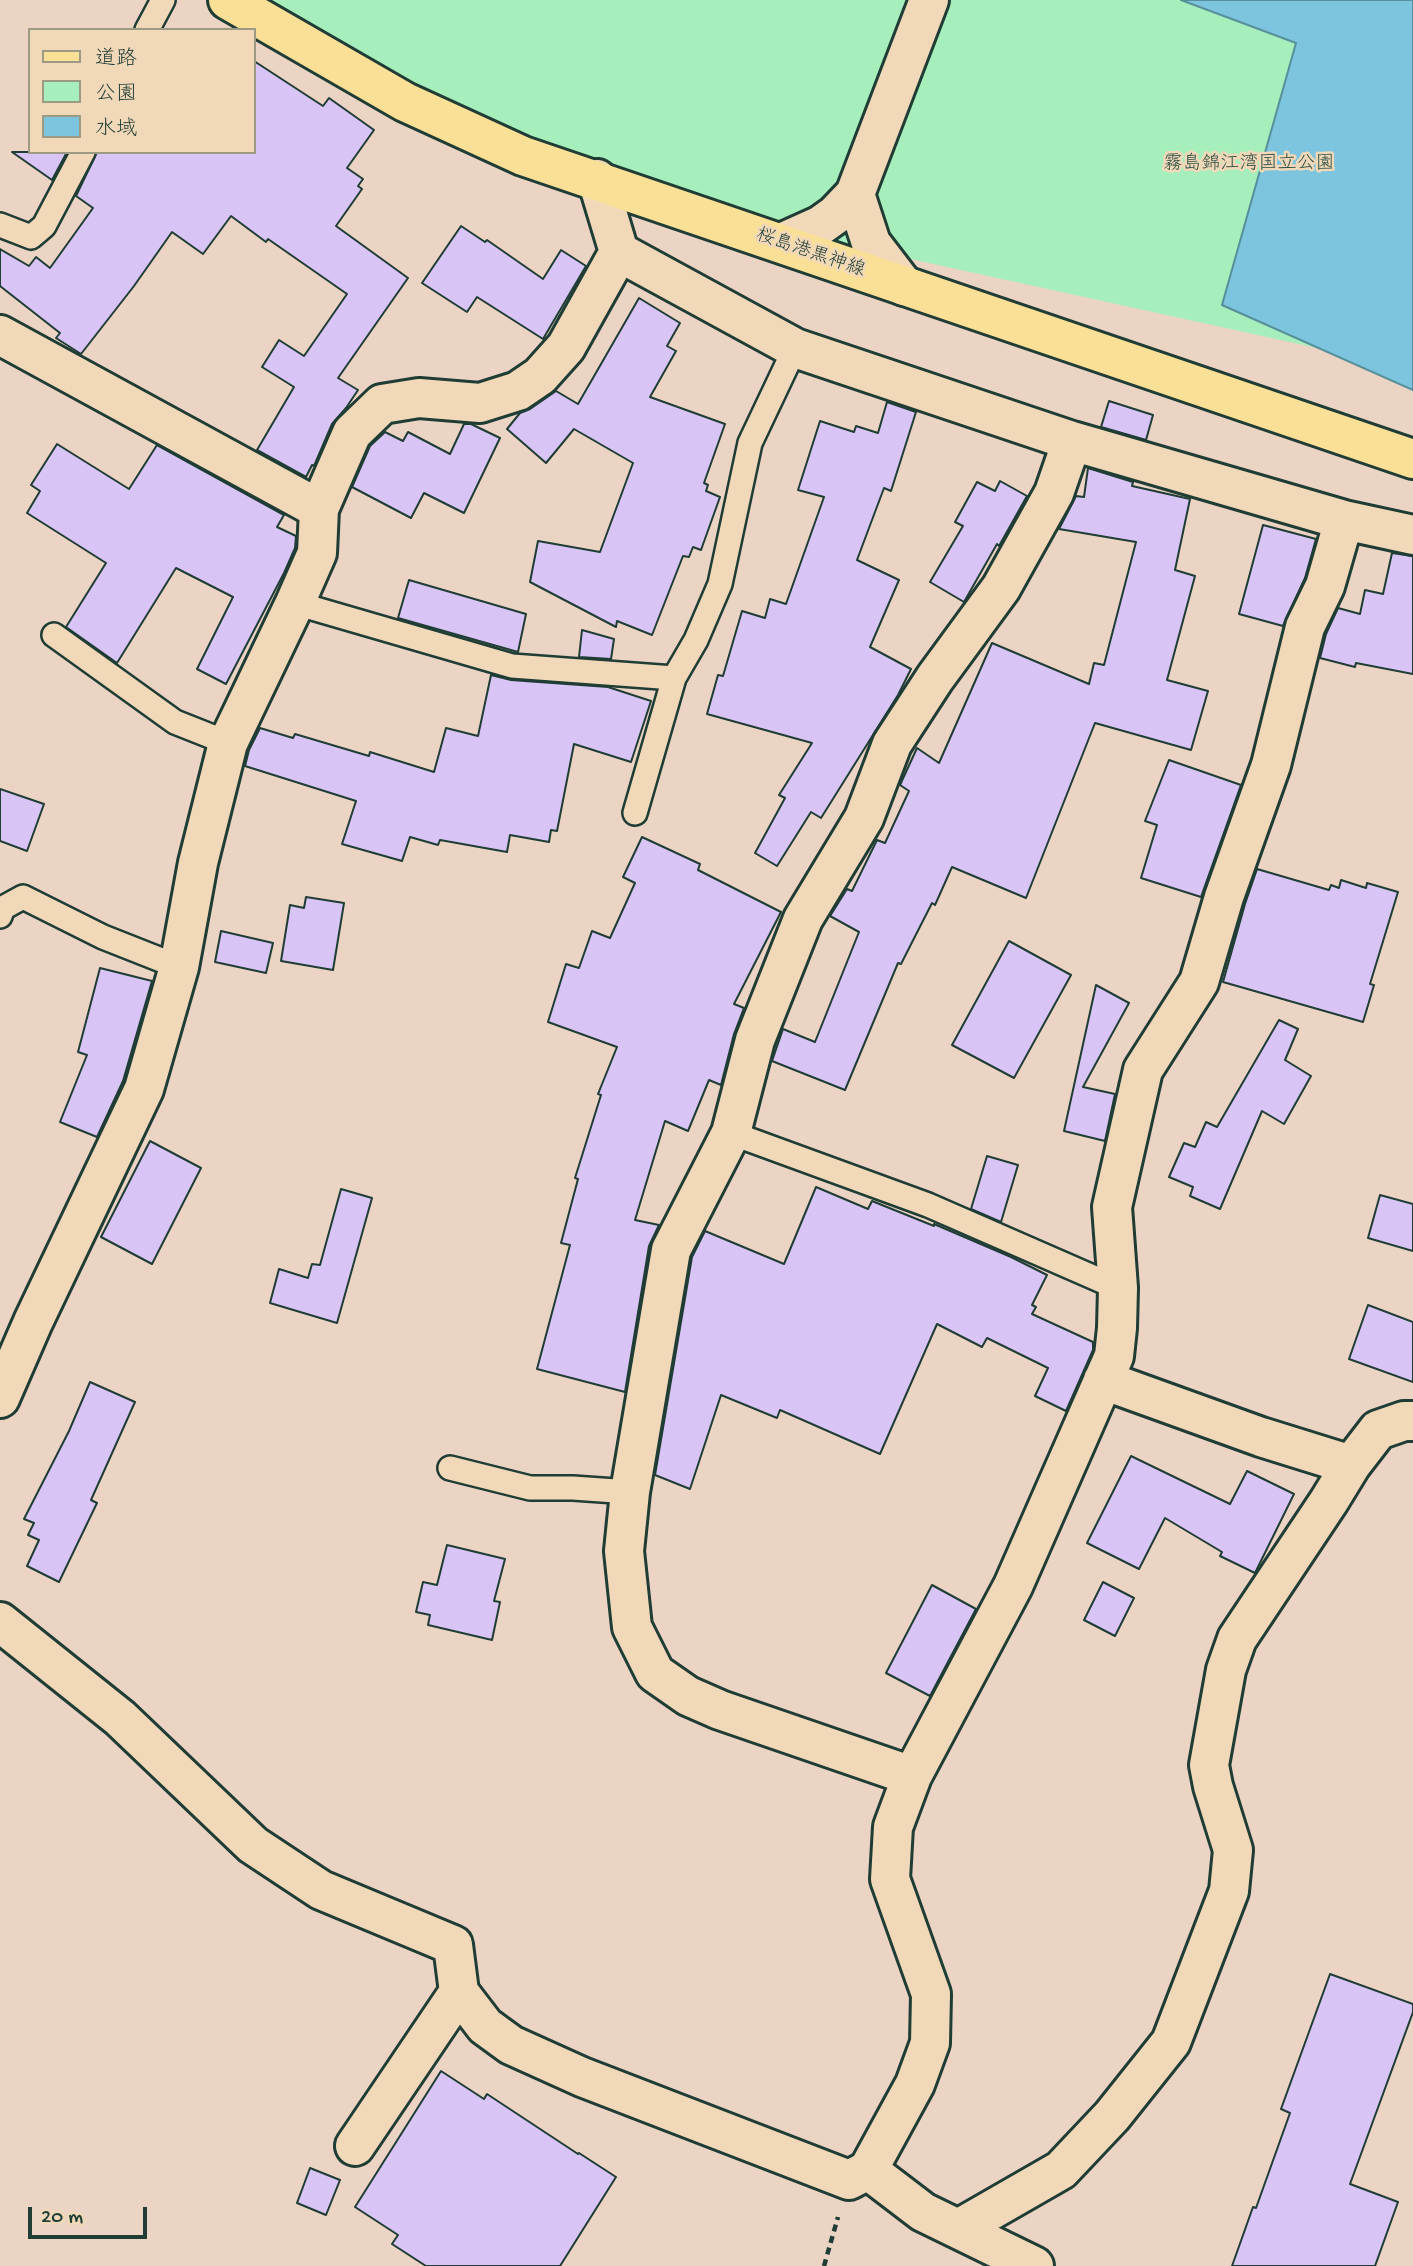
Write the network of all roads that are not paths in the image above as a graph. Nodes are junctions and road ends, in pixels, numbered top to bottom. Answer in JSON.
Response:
{"nodes":[{"id":1,"x":163,"y":0,"type":"edge"},
{"id":2,"x":229,"y":0,"type":"edge"},
{"id":3,"x":929,"y":0,"type":"edge"},
{"id":4,"x":148,"y":28,"type":"edge"},
{"id":5,"x":82,"y":154,"type":"edge"},
{"id":6,"x":597,"y":179,"type":"junction"},
{"id":7,"x":855,"y":194,"type":"junction"},
{"id":8,"x":0,"y":225,"type":"edge"},
{"id":9,"x":780,"y":243,"type":"junction"},
{"id":10,"x":619,"y":251,"type":"junction"},
{"id":11,"x":904,"y":286,"type":"junction"},
{"id":12,"x":0,"y":335,"type":"edge"},
{"id":13,"x":795,"y":348,"type":"junction"},
{"id":14,"x":1072,"y":441,"type":"junction"},
{"id":15,"x":1413,"y":459,"type":"edge"},
{"id":16,"x":319,"y":509,"type":"junction"},
{"id":17,"x":1344,"y":520,"type":"junction"},
{"id":18,"x":1413,"y":536,"type":"edge"},
{"id":19,"x":295,"y":603,"type":"junction"},
{"id":20,"x":54,"y":635,"type":"dead end"},
{"id":21,"x":674,"y":678,"type":"junction"},
{"id":22,"x":228,"y":743,"type":"junction"},
{"id":23,"x":635,"y":813,"type":"dead end"},
{"id":24,"x":0,"y":916,"type":"edge"},
{"id":25,"x":180,"y":967,"type":"junction"},
{"id":26,"x":731,"y":1133,"type":"junction"},
{"id":27,"x":1118,"y":1288,"type":"junction"},
{"id":28,"x":1103,"y":1380,"type":"junction"},
{"id":29,"x":0,"y":1398,"type":"edge"},
{"id":30,"x":1413,"y":1421,"type":"edge"},
{"id":31,"x":1351,"y":1465,"type":"junction"},
{"id":32,"x":450,"y":1468,"type":"dead end"},
{"id":33,"x":630,"y":1492,"type":"junction"},
{"id":34,"x":0,"y":1622,"type":"edge"},
{"id":35,"x":912,"y":1776,"type":"junction"},
{"id":36,"x":459,"y":1992,"type":"junction"},
{"id":37,"x":355,"y":2146,"type":"dead end"},
{"id":38,"x":858,"y":2175,"type":"junction"},
{"id":39,"x":960,"y":2228,"type":"junction"},
{"id":40,"x":1034,"y":2266,"type":"edge"}],
"edges":[{"from":1,"to":4,"type":"lane"},
{"from":2,"to":6,"type":"main road","name":"桜島港黒神線"},
{"from":3,"to":7,"type":"street"},
{"from":5,"to":8,"type":"lane"},
{"from":6,"to":9,"type":"main road","name":"桜島港黒神線"},
{"from":6,"to":10,"type":"street"},
{"from":7,"to":9,"type":"street"},
{"from":7,"to":11,"type":"street"},
{"from":9,"to":11,"type":"main road","name":"桜島港黒神線"},
{"from":10,"to":13,"type":"street"},
{"from":10,"to":16,"type":"street"},
{"from":11,"to":15,"type":"main road","name":"桜島港黒神線"},
{"from":12,"to":16,"type":"street"},
{"from":13,"to":14,"type":"street"},
{"from":13,"to":21,"type":"lane"},
{"from":14,"to":17,"type":"street"},
{"from":14,"to":26,"type":"street"},
{"from":16,"to":19,"type":"street"},
{"from":17,"to":18,"type":"street"},
{"from":17,"to":27,"type":"street"},
{"from":19,"to":21,"type":"lane"},
{"from":19,"to":22,"type":"street"},
{"from":20,"to":22,"type":"lane"},
{"from":21,"to":23,"type":"lane"},
{"from":22,"to":25,"type":"street"},
{"from":24,"to":25,"type":"lane"},
{"from":25,"to":29,"type":"street"},
{"from":26,"to":27,"type":"lane"},
{"from":26,"to":33,"type":"street"},
{"from":27,"to":28,"type":"street"},
{"from":28,"to":31,"type":"street"},
{"from":28,"to":35,"type":"street"},
{"from":30,"to":31,"type":"street"},
{"from":31,"to":39,"type":"street"},
{"from":32,"to":33,"type":"lane"},
{"from":33,"to":35,"type":"street"},
{"from":34,"to":36,"type":"street"},
{"from":35,"to":38,"type":"street"},
{"from":36,"to":37,"type":"street"},
{"from":36,"to":38,"type":"street"},
{"from":38,"to":39,"type":"street"},
{"from":39,"to":40,"type":"street"}]}
